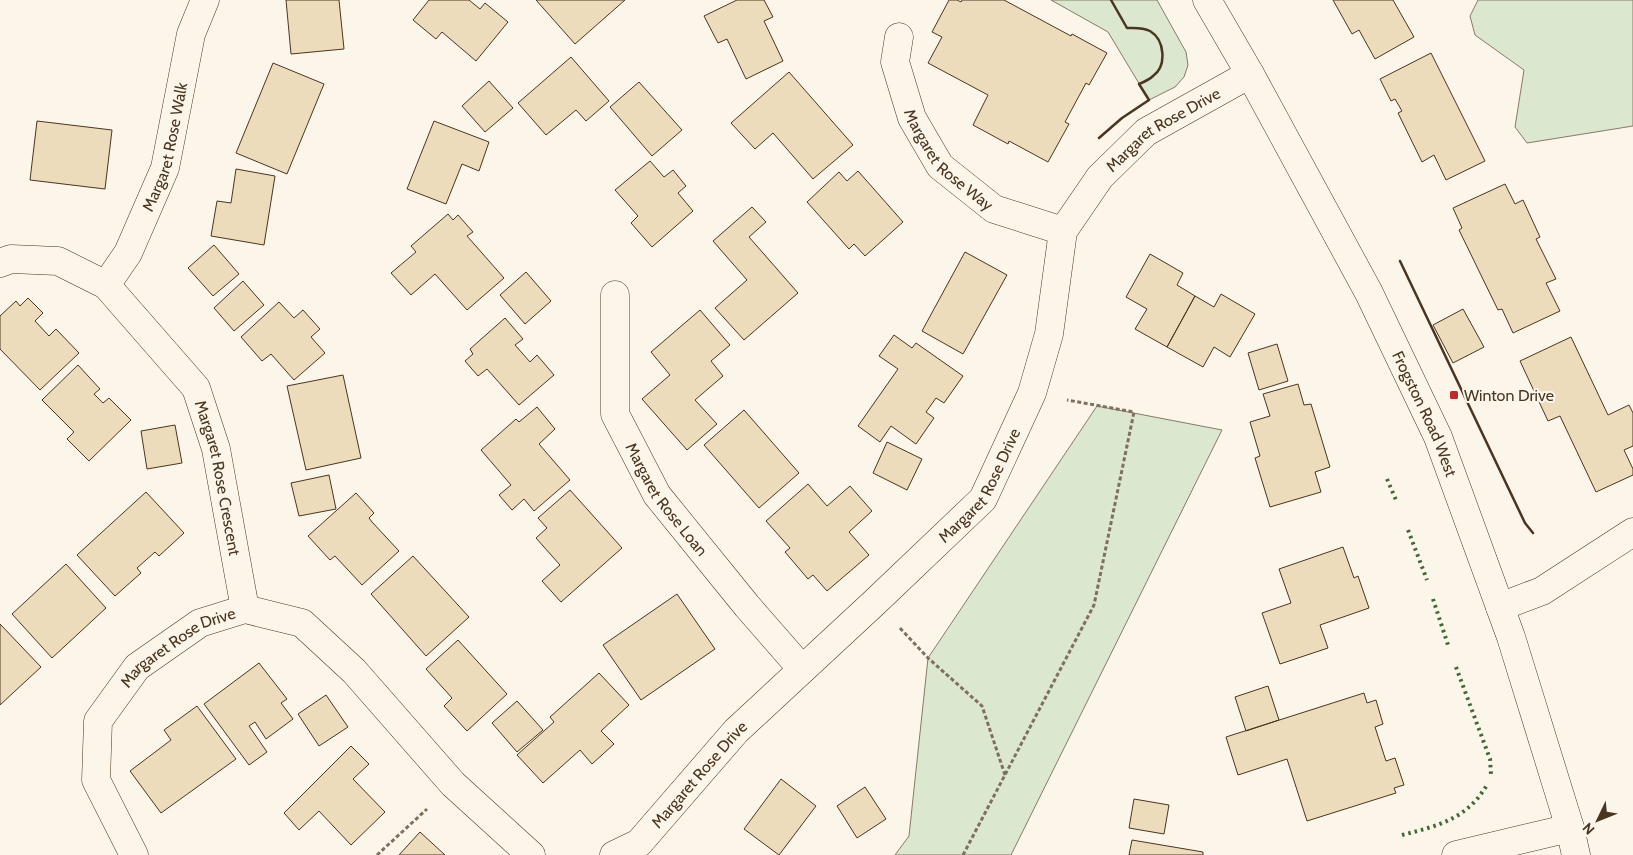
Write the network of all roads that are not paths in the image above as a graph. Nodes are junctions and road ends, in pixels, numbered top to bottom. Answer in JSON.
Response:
{"nodes":[{"id":1,"x":205,"y":0,"type":"edge"},
{"id":2,"x":1207,"y":0,"type":"edge"},
{"id":3,"x":898,"y":36,"type":"dead end"},
{"id":4,"x":1250,"y":74,"type":"junction"},
{"id":5,"x":1063,"y":231,"type":"junction"},
{"id":6,"x":0,"y":263,"type":"edge"},
{"id":7,"x":106,"y":285,"type":"junction"},
{"id":8,"x":615,"y":295,"type":"dead end"},
{"id":9,"x":1633,"y":532,"type":"edge"},
{"id":10,"x":1500,"y":607,"type":"junction"},
{"id":11,"x":245,"y":608,"type":"junction"},
{"id":12,"x":802,"y":668,"type":"junction"},
{"id":13,"x":1570,"y":828,"type":"junction"},
{"id":14,"x":134,"y":855,"type":"edge"},
{"id":15,"x":531,"y":855,"type":"edge"},
{"id":16,"x":614,"y":855,"type":"edge"},
{"id":17,"x":1456,"y":855,"type":"edge"},
{"id":18,"x":1576,"y":855,"type":"edge"}],
"edges":[{"from":1,"to":7,"type":"street","name":"Margaret Rose Walk"},
{"from":2,"to":4,"type":"street","name":"Frogston Road West"},
{"from":3,"to":5,"type":"street","name":"Margaret Rose Way"},
{"from":4,"to":5,"type":"street","name":"Margaret Rose Drive"},
{"from":4,"to":10,"type":"street","name":"Frogston Road West"},
{"from":5,"to":12,"type":"street","name":"Margaret Rose Drive"},
{"from":6,"to":7,"type":"street","name":"Margaret Rose Crescent"},
{"from":7,"to":11,"type":"street","name":"Margaret Rose Crescent"},
{"from":8,"to":12,"type":"street","name":"Margaret Rose Loan"},
{"from":9,"to":10,"type":"street"},
{"from":10,"to":13,"type":"street","name":"Frogston Road West"},
{"from":11,"to":14,"type":"street","name":"Margaret Rose Drive"},
{"from":11,"to":15,"type":"street","name":"Margaret Rose Drive"},
{"from":12,"to":16,"type":"street","name":"Margaret Rose Drive"},
{"from":13,"to":17,"type":"street"},
{"from":13,"to":18,"type":"street","name":"Frogston Road West"}]}
